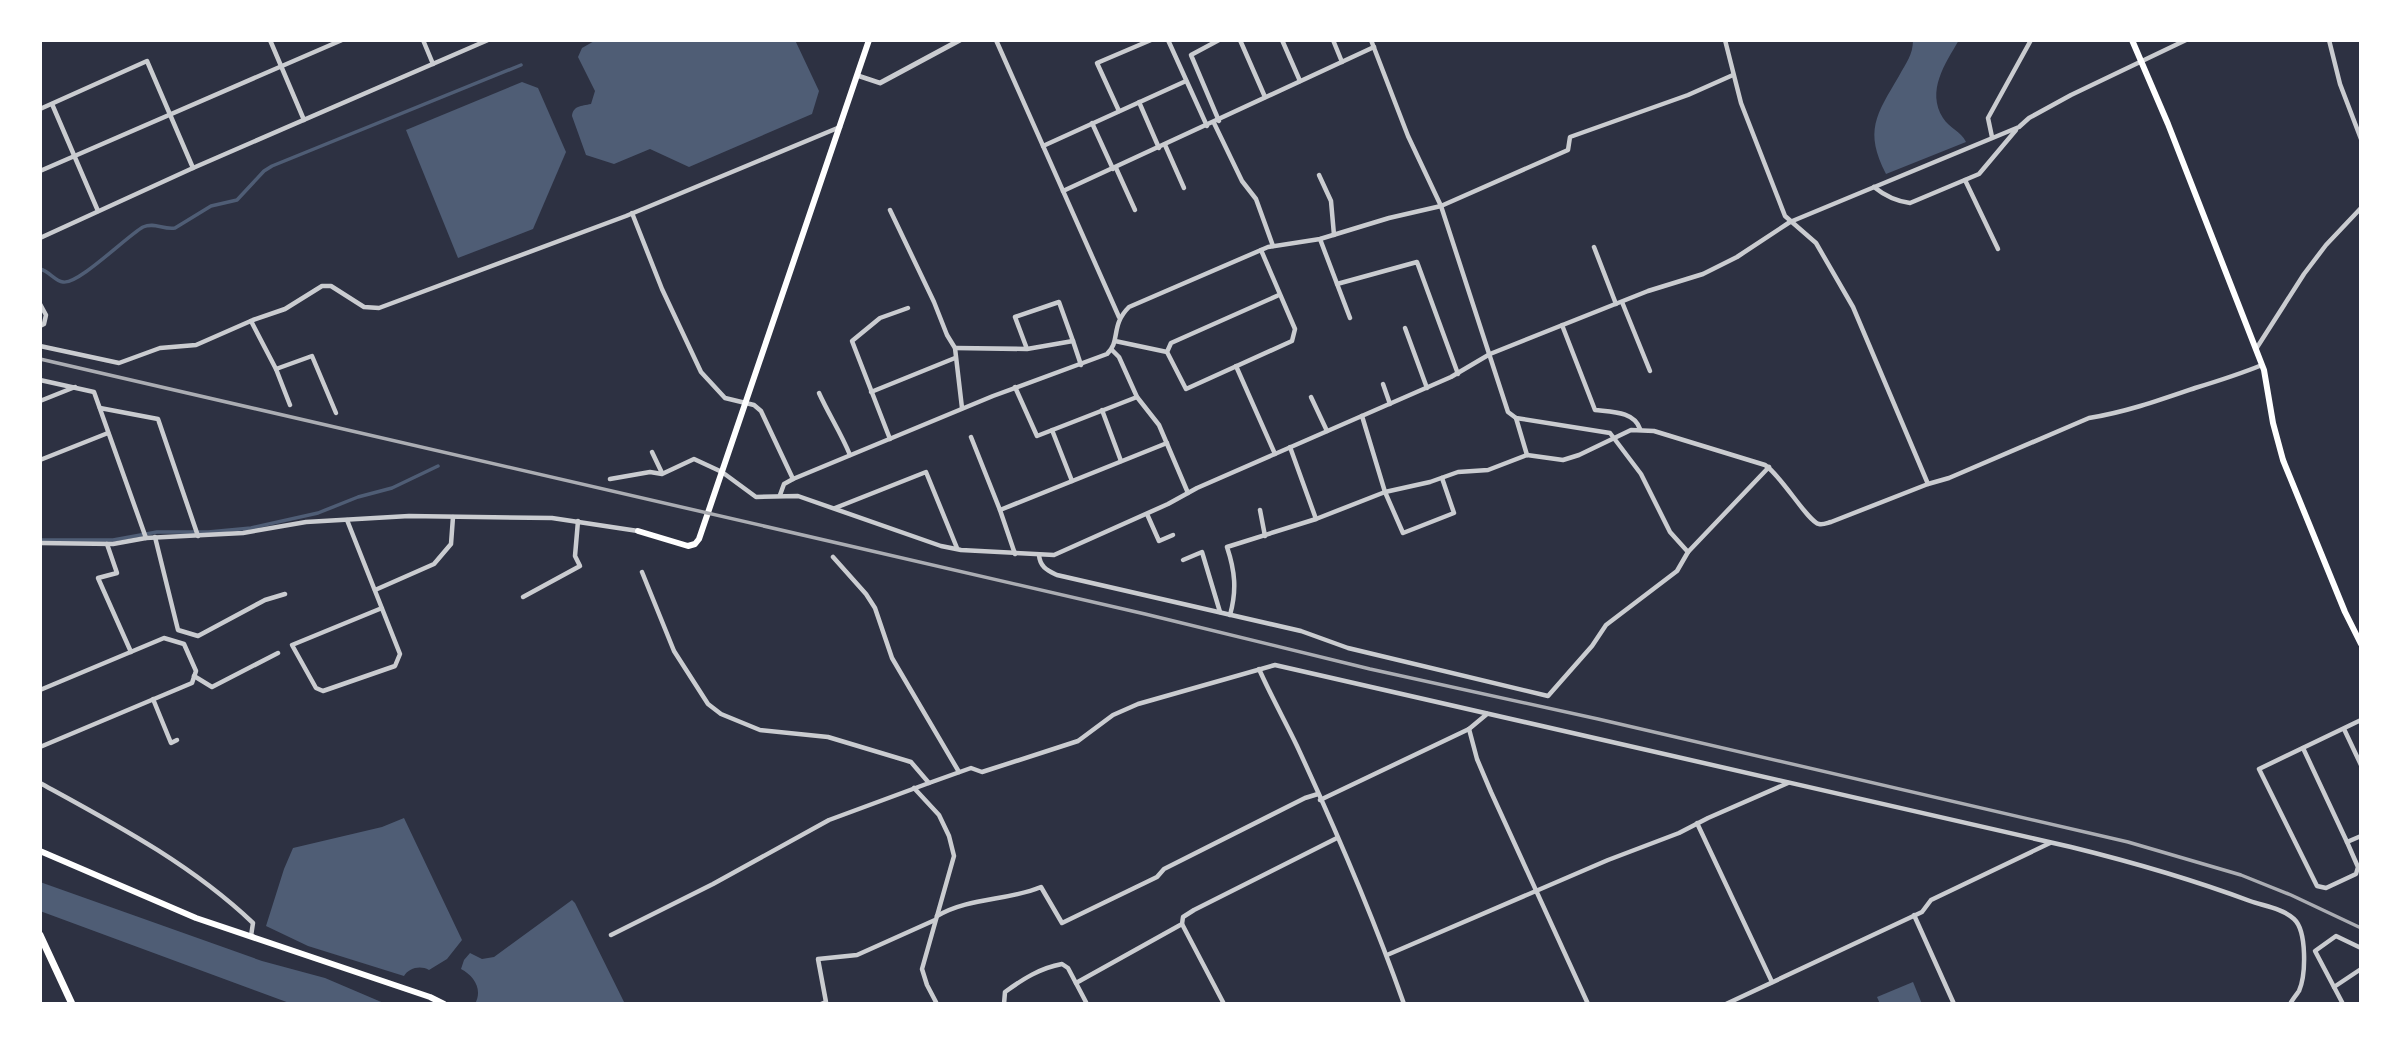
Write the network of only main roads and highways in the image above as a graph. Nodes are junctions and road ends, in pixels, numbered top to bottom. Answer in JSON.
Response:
{"nodes":[{"id":1,"x":869,"y":40,"type":"edge"},
{"id":2,"x":2132,"y":40,"type":"edge"},
{"id":3,"x":638,"y":531,"type":"road end"},
{"id":4,"x":2361,"y":644,"type":"edge"},
{"id":5,"x":40,"y":850,"type":"edge"},
{"id":6,"x":42,"y":938,"type":"edge"},
{"id":7,"x":72,"y":1004,"type":"edge"},
{"id":8,"x":444,"y":1004,"type":"edge"}],
"edges":[{"from":1,"to":3,"type":"main road"},
{"from":2,"to":4,"type":"main road"},
{"from":5,"to":8,"type":"main road"},
{"from":6,"to":7,"type":"highway"}]}
